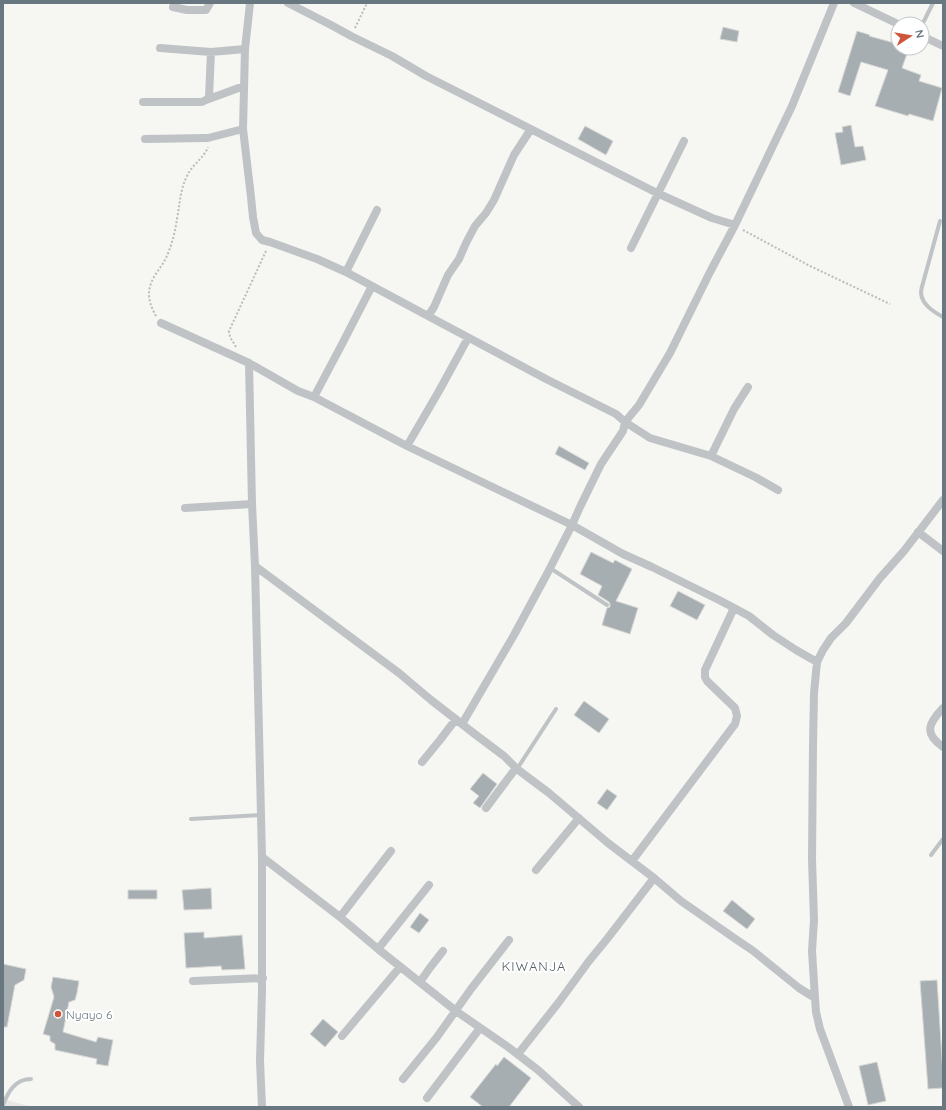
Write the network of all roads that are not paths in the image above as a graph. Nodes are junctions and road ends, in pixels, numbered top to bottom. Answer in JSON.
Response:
{"nodes":[{"id":1,"x":210,"y":3,"type":"edge"},
{"id":2,"x":250,"y":3,"type":"edge"},
{"id":3,"x":288,"y":3,"type":"edge"},
{"id":4,"x":834,"y":3,"type":"edge"},
{"id":5,"x":854,"y":3,"type":"edge"},
{"id":6,"x":933,"y":3,"type":"edge"},
{"id":7,"x":173,"y":7,"type":"dead end"},
{"id":8,"x":926,"y":16,"type":"edge"},
{"id":9,"x":890,"y":20,"type":"edge"},
{"id":10,"x":930,"y":40,"type":"edge"},
{"id":11,"x":943,"y":46,"type":"edge"},
{"id":12,"x":160,"y":48,"type":"dead end"},
{"id":13,"x":245,"y":49,"type":"junction"},
{"id":14,"x":211,"y":52,"type":"junction"},
{"id":15,"x":244,"y":86,"type":"junction"},
{"id":16,"x":206,"y":100,"type":"junction"},
{"id":17,"x":143,"y":102,"type":"dead end"},
{"id":18,"x":243,"y":129,"type":"junction"},
{"id":19,"x":531,"y":129,"type":"junction"},
{"id":20,"x":145,"y":139,"type":"dead end"},
{"id":21,"x":684,"y":141,"type":"dead end"},
{"id":22,"x":657,"y":193,"type":"junction"},
{"id":23,"x":377,"y":210,"type":"dead end"},
{"id":24,"x":940,"y":221,"type":"dead end"},
{"id":25,"x":735,"y":226,"type":"junction"},
{"id":26,"x":631,"y":248,"type":"dead end"},
{"id":27,"x":346,"y":272,"type":"junction"},
{"id":28,"x":372,"y":286,"type":"junction"},
{"id":29,"x":428,"y":316,"type":"junction"},
{"id":30,"x":943,"y":317,"type":"edge"},
{"id":31,"x":161,"y":323,"type":"road end"},
{"id":32,"x":468,"y":338,"type":"junction"},
{"id":33,"x":249,"y":363,"type":"junction"},
{"id":34,"x":748,"y":387,"type":"dead end"},
{"id":35,"x":314,"y":397,"type":"junction"},
{"id":36,"x":625,"y":422,"type":"junction"},
{"id":37,"x":407,"y":446,"type":"junction"},
{"id":38,"x":711,"y":456,"type":"junction"},
{"id":39,"x":778,"y":490,"type":"dead end"},
{"id":40,"x":943,"y":500,"type":"edge"},
{"id":41,"x":252,"y":504,"type":"junction"},
{"id":42,"x":185,"y":508,"type":"dead end"},
{"id":43,"x":572,"y":525,"type":"junction"},
{"id":44,"x":918,"y":532,"type":"junction"},
{"id":45,"x":943,"y":551,"type":"edge"},
{"id":46,"x":255,"y":566,"type":"junction"},
{"id":47,"x":550,"y":568,"type":"junction"},
{"id":48,"x":607,"y":605,"type":"dead end"},
{"id":49,"x":734,"y":608,"type":"junction"},
{"id":50,"x":817,"y":662,"type":"junction"},
{"id":51,"x":943,"y":708,"type":"edge"},
{"id":52,"x":556,"y":709,"type":"dead end"},
{"id":53,"x":459,"y":722,"type":"junction"},
{"id":54,"x":943,"y":747,"type":"edge"},
{"id":55,"x":422,"y":762,"type":"dead end"},
{"id":56,"x":517,"y":768,"type":"junction"},
{"id":57,"x":486,"y":808,"type":"dead end"},
{"id":58,"x":261,"y":815,"type":"junction"},
{"id":59,"x":579,"y":818,"type":"junction"},
{"id":60,"x":191,"y":819,"type":"dead end"},
{"id":61,"x":943,"y":839,"type":"edge"},
{"id":62,"x":391,"y":851,"type":"dead end"},
{"id":63,"x":930,"y":855,"type":"dead end"},
{"id":64,"x":262,"y":857,"type":"junction"},
{"id":65,"x":632,"y":861,"type":"junction"},
{"id":66,"x":536,"y":870,"type":"dead end"},
{"id":67,"x":654,"y":878,"type":"junction"},
{"id":68,"x":429,"y":885,"type":"dead end"},
{"id":69,"x":340,"y":917,"type":"junction"},
{"id":70,"x":509,"y":940,"type":"dead end"},
{"id":71,"x":378,"y":949,"type":"junction"},
{"id":72,"x":443,"y":951,"type":"dead end"},
{"id":73,"x":400,"y":966,"type":"junction"},
{"id":74,"x":262,"y":978,"type":"junction"},
{"id":75,"x":193,"y":981,"type":"dead end"},
{"id":76,"x":420,"y":982,"type":"junction"},
{"id":77,"x":814,"y":998,"type":"junction"},
{"id":78,"x":456,"y":1011,"type":"junction"},
{"id":79,"x":480,"y":1028,"type":"junction"},
{"id":80,"x":342,"y":1036,"type":"dead end"},
{"id":81,"x":518,"y":1054,"type":"junction"},
{"id":82,"x":31,"y":1079,"type":"dead end"},
{"id":83,"x":404,"y":1079,"type":"dead end"},
{"id":84,"x":428,"y":1098,"type":"dead end"},
{"id":85,"x":3,"y":1105,"type":"edge"},
{"id":86,"x":262,"y":1107,"type":"edge"},
{"id":87,"x":579,"y":1107,"type":"edge"},
{"id":88,"x":849,"y":1107,"type":"edge"}],
"edges":[{"from":1,"to":7,"type":"street"},
{"from":2,"to":13,"type":"street"},
{"from":3,"to":19,"type":"street"},
{"from":4,"to":25,"type":"street"},
{"from":5,"to":9,"type":"street"},
{"from":6,"to":8,"type":"lane"},
{"from":10,"to":11,"type":"street"},
{"from":12,"to":14,"type":"street"},
{"from":13,"to":14,"type":"street"},
{"from":13,"to":15,"type":"street"},
{"from":14,"to":16,"type":"street"},
{"from":15,"to":16,"type":"street"},
{"from":15,"to":18,"type":"street"},
{"from":16,"to":17,"type":"street"},
{"from":18,"to":20,"type":"street"},
{"from":18,"to":27,"type":"street"},
{"from":19,"to":22,"type":"street"},
{"from":19,"to":29,"type":"street"},
{"from":21,"to":22,"type":"street"},
{"from":22,"to":25,"type":"street"},
{"from":22,"to":26,"type":"street"},
{"from":23,"to":27,"type":"street"},
{"from":24,"to":30,"type":"lane"},
{"from":25,"to":36,"type":"street"},
{"from":27,"to":28,"type":"street"},
{"from":28,"to":29,"type":"street"},
{"from":28,"to":35,"type":"street"},
{"from":29,"to":32,"type":"street"},
{"from":31,"to":33,"type":"street"},
{"from":32,"to":36,"type":"street"},
{"from":32,"to":37,"type":"street"},
{"from":33,"to":35,"type":"street"},
{"from":33,"to":41,"type":"street"},
{"from":34,"to":38,"type":"street"},
{"from":35,"to":37,"type":"street"},
{"from":36,"to":38,"type":"street"},
{"from":36,"to":43,"type":"street"},
{"from":37,"to":43,"type":"street"},
{"from":38,"to":39,"type":"street"},
{"from":40,"to":44,"type":"street"},
{"from":41,"to":42,"type":"street"},
{"from":41,"to":46,"type":"street"},
{"from":43,"to":47,"type":"street"},
{"from":43,"to":49,"type":"street"},
{"from":44,"to":45,"type":"street"},
{"from":44,"to":50,"type":"street"},
{"from":46,"to":53,"type":"street"},
{"from":46,"to":58,"type":"street"},
{"from":47,"to":48,"type":"lane"},
{"from":47,"to":53,"type":"street"},
{"from":49,"to":50,"type":"street"},
{"from":49,"to":65,"type":"street"},
{"from":50,"to":77,"type":"street"},
{"from":51,"to":54,"type":"street"},
{"from":52,"to":56,"type":"lane"},
{"from":53,"to":55,"type":"street"},
{"from":53,"to":56,"type":"street"},
{"from":56,"to":57,"type":"street"},
{"from":56,"to":59,"type":"street"},
{"from":58,"to":60,"type":"lane"},
{"from":58,"to":64,"type":"street"},
{"from":59,"to":65,"type":"street"},
{"from":59,"to":66,"type":"street"},
{"from":61,"to":63,"type":"lane"},
{"from":62,"to":69,"type":"street"},
{"from":64,"to":69,"type":"street"},
{"from":64,"to":74,"type":"street"},
{"from":65,"to":67,"type":"street"},
{"from":67,"to":77,"type":"street"},
{"from":67,"to":81,"type":"street"},
{"from":68,"to":71,"type":"street"},
{"from":69,"to":71,"type":"street"},
{"from":70,"to":78,"type":"street"},
{"from":71,"to":73,"type":"street"},
{"from":72,"to":76,"type":"street"},
{"from":73,"to":76,"type":"street"},
{"from":73,"to":80,"type":"street"},
{"from":74,"to":75,"type":"street"},
{"from":74,"to":86,"type":"street"},
{"from":76,"to":78,"type":"street"},
{"from":77,"to":88,"type":"street"},
{"from":78,"to":79,"type":"street"},
{"from":78,"to":83,"type":"street"},
{"from":79,"to":81,"type":"street"},
{"from":79,"to":84,"type":"street"},
{"from":81,"to":87,"type":"street"},
{"from":82,"to":85,"type":"lane"}]}
